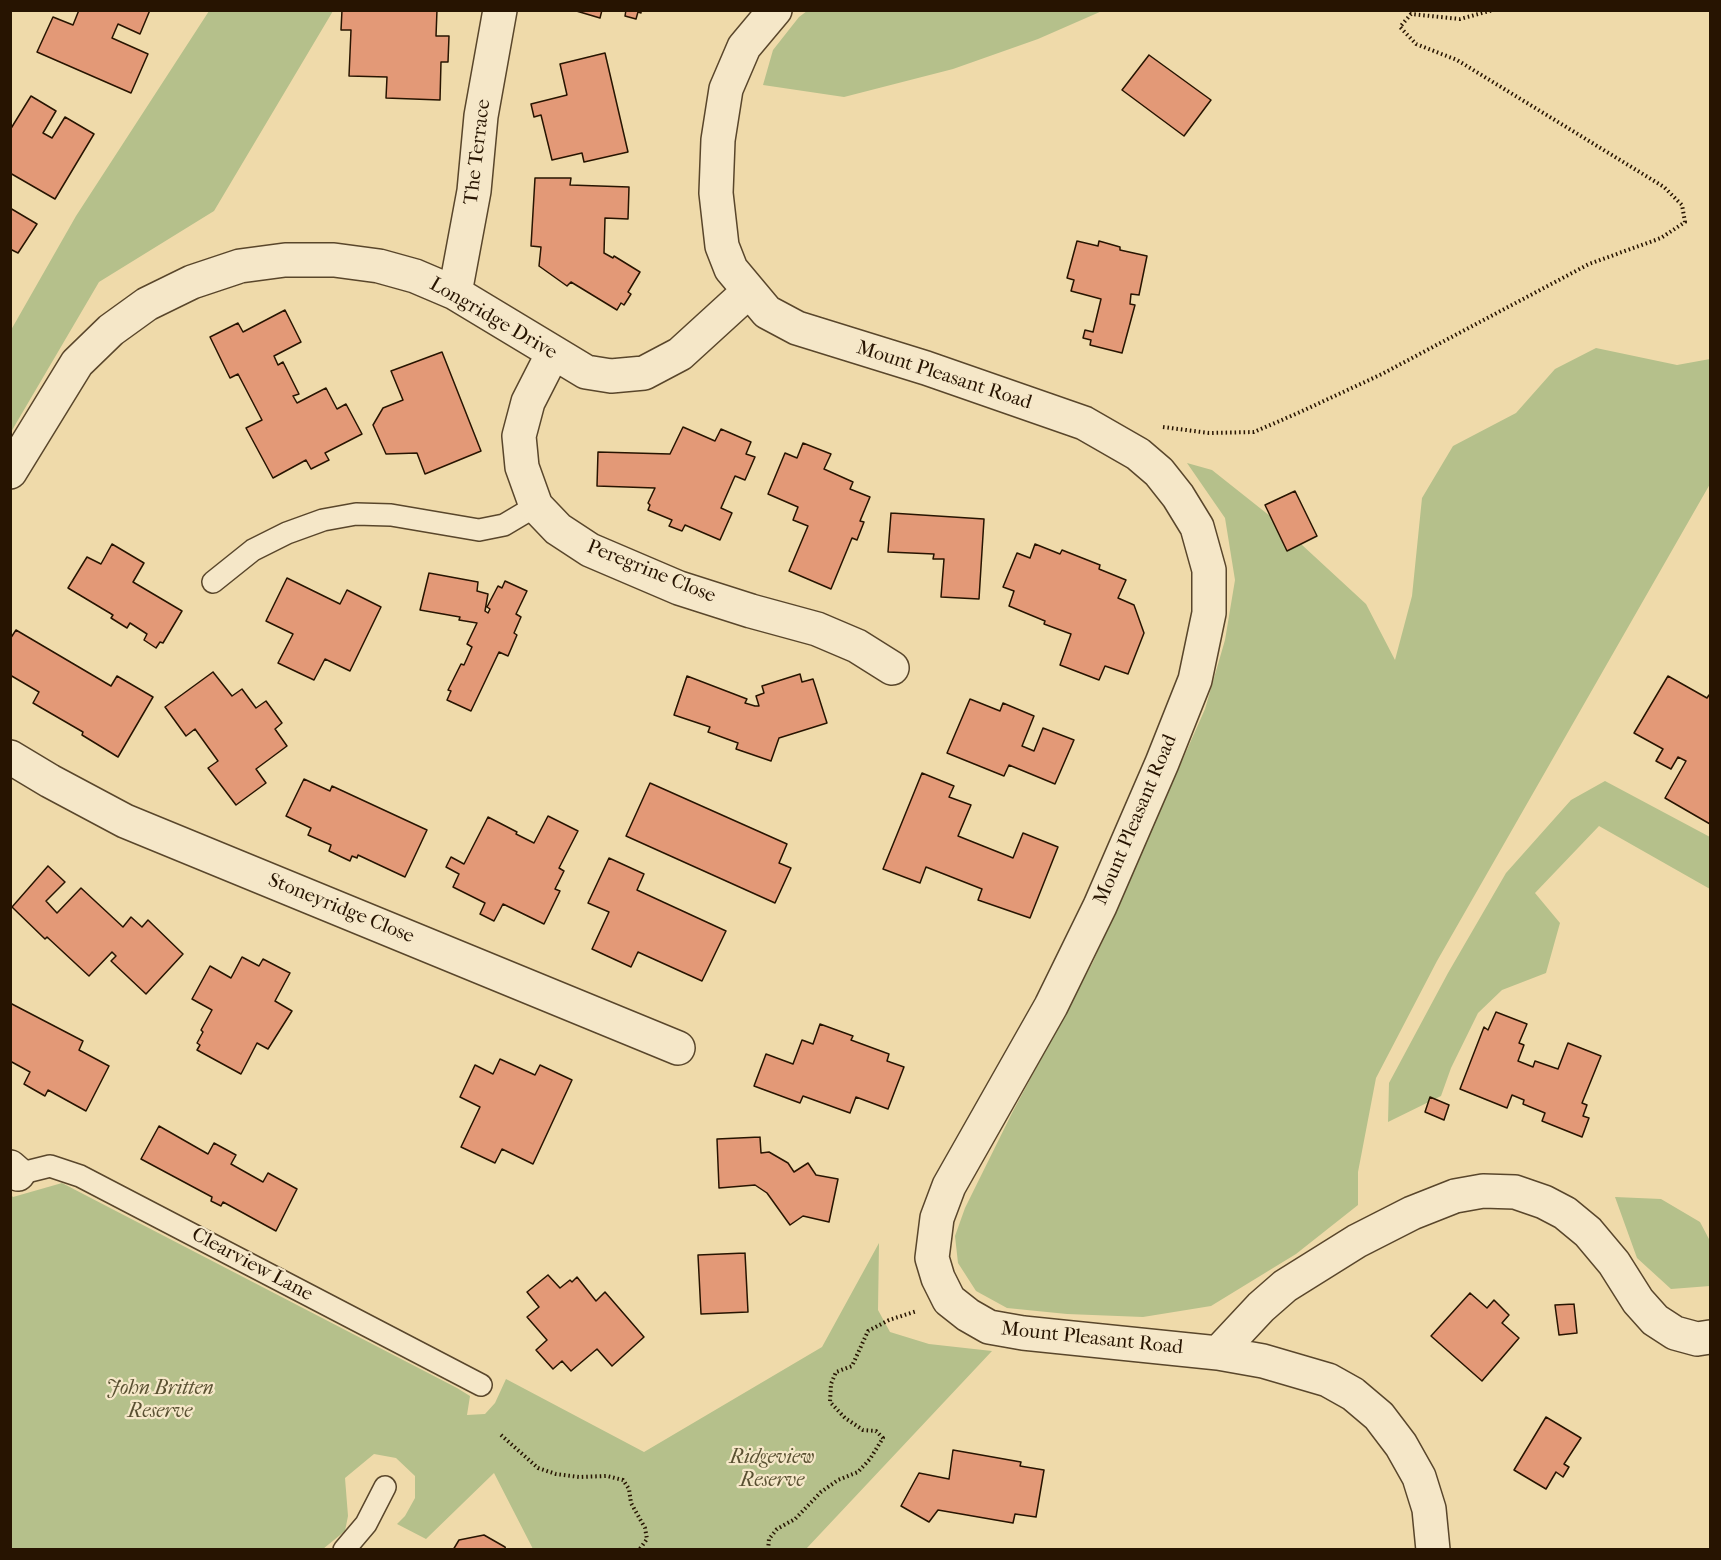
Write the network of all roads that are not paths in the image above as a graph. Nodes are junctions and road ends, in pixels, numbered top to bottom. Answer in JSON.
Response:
{"nodes":[{"id":1,"x":500,"y":10,"type":"edge"},
{"id":2,"x":775,"y":10,"type":"edge"},
{"id":3,"x":749,"y":291,"type":"junction"},
{"id":4,"x":454,"y":293,"type":"junction"},
{"id":5,"x":554,"y":353,"type":"junction"},
{"id":6,"x":10,"y":472,"type":"edge"},
{"id":7,"x":536,"y":506,"type":"junction"},
{"id":8,"x":213,"y":582,"type":"dead end"},
{"id":9,"x":892,"y":668,"type":"dead end"},
{"id":10,"x":10,"y":757,"type":"edge"},
{"id":11,"x":678,"y":1048,"type":"dead end"},
{"id":12,"x":14,"y":1171,"type":"edge"},
{"id":13,"x":1710,"y":1337,"type":"edge"},
{"id":14,"x":1218,"y":1353,"type":"junction"},
{"id":15,"x":481,"y":1384,"type":"dead end"},
{"id":16,"x":385,"y":1487,"type":"dead end"},
{"id":17,"x":344,"y":1550,"type":"edge"},
{"id":18,"x":1433,"y":1550,"type":"edge"}],
"edges":[{"from":1,"to":4,"type":"street","name":"The Terrace"},
{"from":2,"to":3,"type":"street","name":"Mount Pleasant Road"},
{"from":3,"to":5,"type":"street","name":"Longridge Drive"},
{"from":3,"to":14,"type":"street","name":"Mount Pleasant Road"},
{"from":4,"to":5,"type":"street","name":"Longridge Drive"},
{"from":4,"to":6,"type":"street","name":"Longridge Drive"},
{"from":5,"to":7,"type":"street","name":"Peregrine Close"},
{"from":7,"to":8,"type":"lane"},
{"from":7,"to":9,"type":"street","name":"Peregrine Close"},
{"from":10,"to":11,"type":"street","name":"Stoneyridge Close"},
{"from":12,"to":15,"type":"lane","name":"Clearview Lane"},
{"from":13,"to":14,"type":"street"},
{"from":14,"to":18,"type":"street","name":"Mount Pleasant Road"},
{"from":16,"to":17,"type":"lane"}]}
